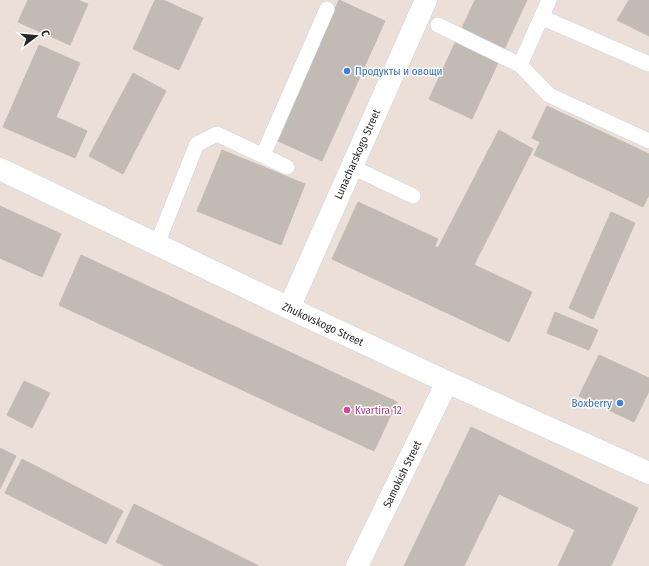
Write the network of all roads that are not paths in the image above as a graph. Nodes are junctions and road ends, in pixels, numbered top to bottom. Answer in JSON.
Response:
{"nodes":[{"id":1,"x":426,"y":0,"type":"edge"},
{"id":2,"x":549,"y":0,"type":"edge"},
{"id":3,"x":326,"y":9,"type":"dead end"},
{"id":4,"x":542,"y":17,"type":"junction"},
{"id":5,"x":438,"y":25,"type":"dead end"},
{"id":6,"x":649,"y":64,"type":"edge"},
{"id":7,"x":520,"y":65,"type":"junction"},
{"id":8,"x":649,"y":141,"type":"edge"},
{"id":9,"x":263,"y":155,"type":"junction"},
{"id":10,"x":288,"y":167,"type":"dead end"},
{"id":11,"x":352,"y":167,"type":"junction"},
{"id":12,"x":0,"y":169,"type":"edge"},
{"id":13,"x":413,"y":196,"type":"dead end"},
{"id":14,"x":157,"y":244,"type":"junction"},
{"id":15,"x":290,"y":308,"type":"junction"},
{"id":16,"x":447,"y":382,"type":"junction"},
{"id":17,"x":649,"y":473,"type":"edge"},
{"id":18,"x":357,"y":566,"type":"edge"}],
"edges":[{"from":1,"to":11,"type":"main road","name":"Lunacharskogo Street"},
{"from":2,"to":4,"type":"lane"},
{"from":3,"to":9,"type":"lane"},
{"from":4,"to":6,"type":"lane"},
{"from":4,"to":7,"type":"lane"},
{"from":5,"to":7,"type":"lane"},
{"from":7,"to":8,"type":"lane"},
{"from":9,"to":10,"type":"lane"},
{"from":9,"to":14,"type":"lane"},
{"from":11,"to":13,"type":"lane"},
{"from":11,"to":15,"type":"main road","name":"Lunacharskogo Street"},
{"from":12,"to":14,"type":"main road","name":"Zhukovskogo Street"},
{"from":14,"to":15,"type":"main road","name":"Zhukovskogo Street"},
{"from":15,"to":16,"type":"main road","name":"Zhukovskogo Street"},
{"from":16,"to":17,"type":"main road","name":"Zhukovskogo Street"},
{"from":16,"to":18,"type":"main road","name":"Samokish Street"}]}
